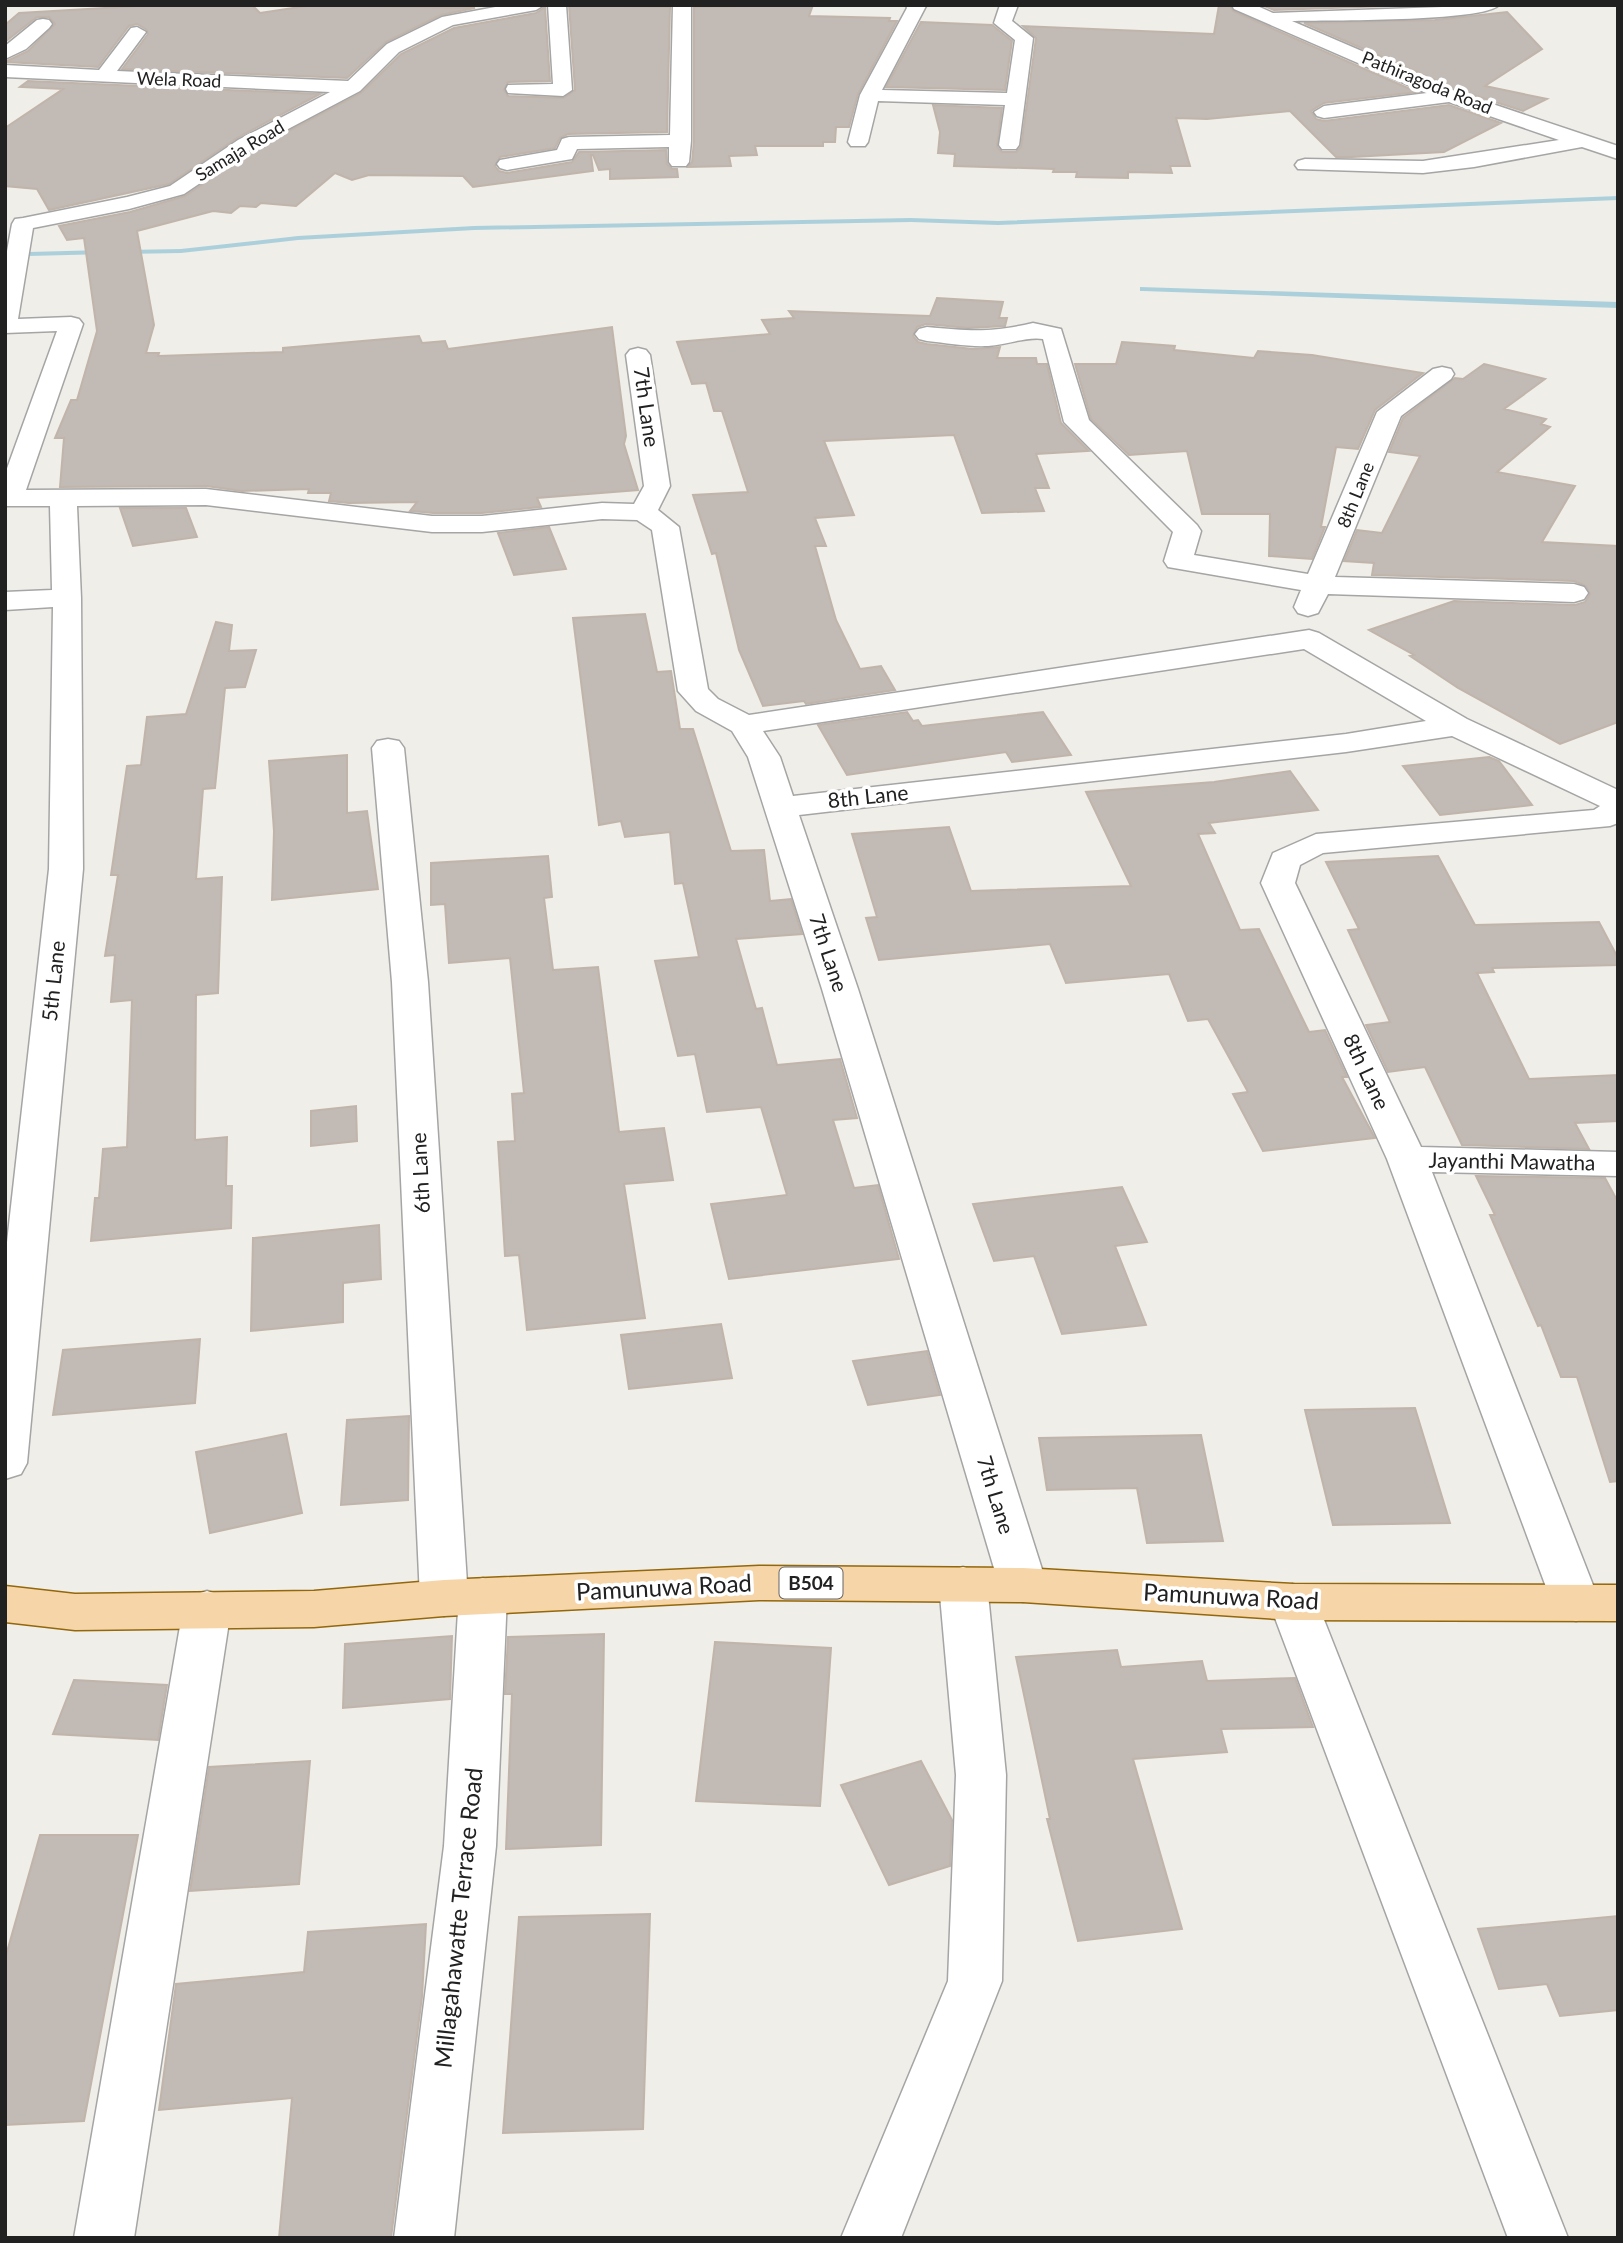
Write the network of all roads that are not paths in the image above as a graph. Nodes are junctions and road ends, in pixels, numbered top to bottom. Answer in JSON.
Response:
{"nodes":[{"id":1,"x":536,"y":5,"type":"edge"},
{"id":2,"x":556,"y":5,"type":"edge"},
{"id":3,"x":682,"y":5,"type":"edge"},
{"id":4,"x":914,"y":5,"type":"edge"},
{"id":5,"x":1009,"y":5,"type":"edge"},
{"id":6,"x":1240,"y":5,"type":"edge"},
{"id":7,"x":1491,"y":5,"type":"edge"},
{"id":8,"x":1271,"y":17,"type":"junction"},
{"id":9,"x":43,"y":24,"type":"dead end"},
{"id":10,"x":137,"y":33,"type":"dead end"},
{"id":11,"x":5,"y":54,"type":"edge"},
{"id":12,"x":5,"y":71,"type":"edge"},
{"id":13,"x":25,"y":74,"type":"junction"},
{"id":14,"x":103,"y":77,"type":"junction"},
{"id":15,"x":5,"y":83,"type":"edge"},
{"id":16,"x":353,"y":87,"type":"junction"},
{"id":17,"x":515,"y":89,"type":"dead end"},
{"id":18,"x":870,"y":95,"type":"junction"},
{"id":19,"x":1450,"y":96,"type":"junction"},
{"id":20,"x":1013,"y":99,"type":"junction"},
{"id":21,"x":565,"y":106,"type":"junction"},
{"id":22,"x":1324,"y":112,"type":"dead end"},
{"id":23,"x":681,"y":141,"type":"junction"},
{"id":24,"x":1585,"y":141,"type":"junction"},
{"id":25,"x":858,"y":142,"type":"dead end"},
{"id":26,"x":569,"y":143,"type":"junction"},
{"id":27,"x":1009,"y":145,"type":"dead end"},
{"id":28,"x":1618,"y":153,"type":"edge"},
{"id":29,"x":679,"y":162,"type":"dead end"},
{"id":30,"x":507,"y":164,"type":"dead end"},
{"id":31,"x":1306,"y":165,"type":"dead end"},
{"id":32,"x":5,"y":326,"type":"edge"},
{"id":33,"x":927,"y":334,"type":"dead end"},
{"id":34,"x":638,"y":355,"type":"dead end"},
{"id":35,"x":1443,"y":374,"type":"dead end"},
{"id":36,"x":63,"y":497,"type":"junction"},
{"id":37,"x":8,"y":498,"type":"edge"},
{"id":38,"x":643,"y":512,"type":"junction"},
{"id":39,"x":1319,"y":585,"type":"junction"},
{"id":40,"x":1574,"y":593,"type":"dead end"},
{"id":41,"x":67,"y":598,"type":"junction"},
{"id":42,"x":5,"y":601,"type":"edge"},
{"id":43,"x":1309,"y":639,"type":"junction"},
{"id":44,"x":744,"y":725,"type":"junction"},
{"id":45,"x":1456,"y":726,"type":"junction"},
{"id":46,"x":388,"y":748,"type":"dead end"},
{"id":47,"x":780,"y":807,"type":"junction"},
{"id":48,"x":1618,"y":809,"type":"edge"},
{"id":49,"x":1407,"y":1159,"type":"junction"},
{"id":50,"x":1618,"y":1164,"type":"edge"},
{"id":51,"x":5,"y":1463,"type":"edge"},
{"id":52,"x":963,"y":1584,"type":"junction"},
{"id":53,"x":1023,"y":1585,"type":"junction"},
{"id":54,"x":463,"y":1597,"type":"junction"},
{"id":55,"x":1293,"y":1602,"type":"junction"},
{"id":56,"x":1597,"y":1603,"type":"edge"},
{"id":57,"x":5,"y":1604,"type":"edge"},
{"id":58,"x":207,"y":1609,"type":"junction"},
{"id":59,"x":104,"y":2238,"type":"edge"},
{"id":60,"x":424,"y":2238,"type":"edge"},
{"id":61,"x":871,"y":2238,"type":"edge"},
{"id":62,"x":1538,"y":2238,"type":"edge"}],
"edges":[{"from":1,"to":16,"type":"street","name":"Samaja Road"},
{"from":2,"to":21,"type":"street"},
{"from":3,"to":23,"type":"street"},
{"from":4,"to":18,"type":"street"},
{"from":5,"to":20,"type":"street"},
{"from":6,"to":8,"type":"street","name":"Pathiragoda Road"},
{"from":7,"to":8,"type":"street"},
{"from":8,"to":19,"type":"street","name":"Pathiragoda Road"},
{"from":9,"to":11,"type":"street"},
{"from":10,"to":14,"type":"street"},
{"from":12,"to":13,"type":"street","name":"Wela Road"},
{"from":13,"to":14,"type":"street","name":"Wela Road"},
{"from":13,"to":15,"type":"street"},
{"from":14,"to":16,"type":"street","name":"Wela Road"},
{"from":16,"to":32,"type":"street","name":"Samaja Road"},
{"from":17,"to":21,"type":"street"},
{"from":18,"to":20,"type":"street"},
{"from":18,"to":25,"type":"street"},
{"from":19,"to":22,"type":"street"},
{"from":19,"to":24,"type":"street","name":"Pathiragoda Road"},
{"from":20,"to":27,"type":"street"},
{"from":21,"to":26,"type":"street"},
{"from":23,"to":26,"type":"street"},
{"from":23,"to":29,"type":"street"},
{"from":24,"to":28,"type":"street","name":"Pathiragoda Road"},
{"from":24,"to":31,"type":"street"},
{"from":26,"to":30,"type":"street"},
{"from":32,"to":37,"type":"street","name":"Samaja Road"},
{"from":33,"to":39,"type":"street"},
{"from":34,"to":38,"type":"street","name":"7th Lane"},
{"from":35,"to":39,"type":"street","name":"8th Lane"},
{"from":36,"to":37,"type":"street"},
{"from":36,"to":38,"type":"street"},
{"from":36,"to":41,"type":"street","name":"5th Lane"},
{"from":38,"to":44,"type":"street"},
{"from":39,"to":40,"type":"street"},
{"from":39,"to":43,"type":"street","name":"8th Lane"},
{"from":41,"to":42,"type":"street"},
{"from":41,"to":51,"type":"street","name":"5th Lane"},
{"from":43,"to":44,"type":"street"},
{"from":43,"to":45,"type":"street","name":"8th Lane"},
{"from":44,"to":47,"type":"street","name":"7th Lane"},
{"from":45,"to":47,"type":"street","name":"8th Lane"},
{"from":45,"to":48,"type":"street","name":"8th Lane"},
{"from":46,"to":54,"type":"street","name":"6th Lane"},
{"from":47,"to":53,"type":"street","name":"7th Lane"},
{"from":48,"to":49,"type":"street","name":"8th Lane"},
{"from":49,"to":50,"type":"street","name":"Jayanthi Mawatha"},
{"from":49,"to":56,"type":"street","name":"8th Lane"},
{"from":52,"to":53,"type":"main road","name":"Pamunuwa Road","number":"B504"},
{"from":52,"to":54,"type":"main road","name":"Pamunuwa Road","number":"B504"},
{"from":52,"to":61,"type":"street"},
{"from":53,"to":55,"type":"main road","name":"Pamunuwa Road","number":"B504"},
{"from":54,"to":58,"type":"main road","name":"Pamunuwa Road","number":"B504"},
{"from":54,"to":60,"type":"street","name":"Millagahawatte Terrace Road"},
{"from":55,"to":56,"type":"main road","name":"Pamunuwa Road","number":"B504"},
{"from":55,"to":62,"type":"street"},
{"from":57,"to":58,"type":"main road","name":"Pamunuwa Road","number":"B504"},
{"from":58,"to":59,"type":"street"}]}
